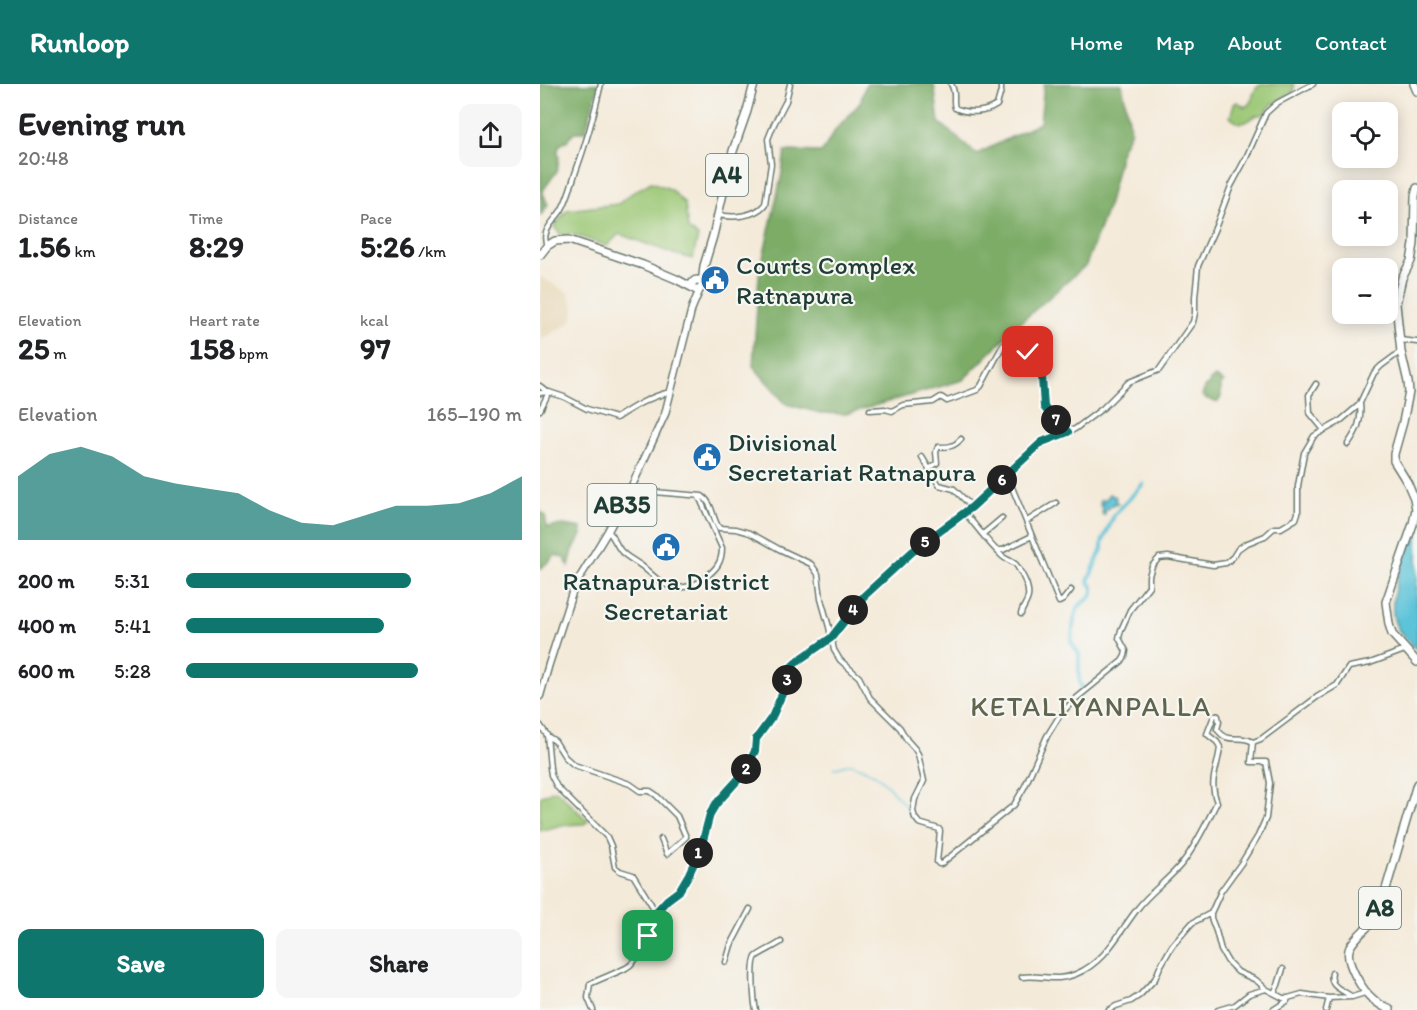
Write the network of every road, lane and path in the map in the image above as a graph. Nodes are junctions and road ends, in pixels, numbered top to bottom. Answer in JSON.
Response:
{"nodes":[{"id":1,"x":601,"y":84,"type":"edge"},
{"id":2,"x":754,"y":84,"type":"edge"},
{"id":3,"x":790,"y":84,"type":"edge"},
{"id":4,"x":951,"y":84,"type":"edge"},
{"id":5,"x":1001,"y":84,"type":"edge"},
{"id":6,"x":1313,"y":84,"type":"edge"},
{"id":7,"x":1414,"y":84,"type":"edge"},
{"id":8,"x":1417,"y":90,"type":"edge"},
{"id":9,"x":1416,"y":194,"type":"edge"},
{"id":10,"x":718,"y":215,"type":"junction"},
{"id":11,"x":540,"y":241,"type":"edge"},
{"id":12,"x":547,"y":244,"type":"junction"},
{"id":13,"x":540,"y":255,"type":"edge"},
{"id":14,"x":696,"y":286,"type":"junction"},
{"id":15,"x":1400,"y":340,"type":"junction"},
{"id":16,"x":1417,"y":342,"type":"edge"},
{"id":17,"x":1401,"y":352,"type":"junction"},
{"id":18,"x":1316,"y":384,"type":"dead end"},
{"id":19,"x":540,"y":386,"type":"edge"},
{"id":20,"x":548,"y":392,"type":"junction"},
{"id":21,"x":670,"y":392,"type":"junction"},
{"id":22,"x":540,"y":393,"type":"edge"},
{"id":23,"x":1360,"y":403,"type":"junction"},
{"id":24,"x":540,"y":410,"type":"edge"},
{"id":25,"x":870,"y":410,"type":"dead end"},
{"id":26,"x":1324,"y":430,"type":"junction"},
{"id":27,"x":1068,"y":432,"type":"junction"},
{"id":28,"x":961,"y":439,"type":"dead end"},
{"id":29,"x":1348,"y":444,"type":"dead end"},
{"id":30,"x":922,"y":458,"type":"dead end"},
{"id":31,"x":929,"y":469,"type":"junction"},
{"id":32,"x":1007,"y":475,"type":"junction"},
{"id":33,"x":630,"y":490,"type":"junction"},
{"id":34,"x":697,"y":496,"type":"junction"},
{"id":35,"x":1056,"y":503,"type":"dead end"},
{"id":36,"x":972,"y":507,"type":"junction"},
{"id":37,"x":965,"y":513,"type":"junction"},
{"id":38,"x":1002,"y":518,"type":"dead end"},
{"id":39,"x":1026,"y":521,"type":"junction"},
{"id":40,"x":608,"y":531,"type":"junction"},
{"id":41,"x":983,"y":534,"type":"junction"},
{"id":42,"x":1032,"y":536,"type":"junction"},
{"id":43,"x":996,"y":550,"type":"junction"},
{"id":44,"x":1071,"y":591,"type":"dead end"},
{"id":45,"x":1021,"y":614,"type":"dead end"},
{"id":46,"x":831,"y":638,"type":"junction"},
{"id":47,"x":1406,"y":649,"type":"junction"},
{"id":48,"x":1417,"y":662,"type":"edge"},
{"id":49,"x":540,"y":696,"type":"edge"},
{"id":50,"x":540,"y":725,"type":"edge"},
{"id":51,"x":547,"y":735,"type":"junction"},
{"id":52,"x":1252,"y":742,"type":"junction"},
{"id":53,"x":1417,"y":784,"type":"edge"},
{"id":54,"x":661,"y":839,"type":"dead end"},
{"id":55,"x":750,"y":909,"type":"dead end"},
{"id":56,"x":656,"y":912,"type":"junction"},
{"id":57,"x":1211,"y":913,"type":"junction"},
{"id":58,"x":781,"y":942,"type":"dead end"},
{"id":59,"x":726,"y":962,"type":"dead end"},
{"id":60,"x":1283,"y":969,"type":"dead end"},
{"id":61,"x":1332,"y":973,"type":"dead end"},
{"id":62,"x":1022,"y":977,"type":"dead end"},
{"id":63,"x":1266,"y":989,"type":"junction"},
{"id":64,"x":1366,"y":992,"type":"junction"},
{"id":65,"x":1274,"y":993,"type":"junction"},
{"id":66,"x":1352,"y":997,"type":"junction"},
{"id":67,"x":1288,"y":998,"type":"junction"},
{"id":68,"x":1329,"y":998,"type":"junction"},
{"id":69,"x":593,"y":1010,"type":"edge"},
{"id":70,"x":756,"y":1010,"type":"edge"},
{"id":71,"x":1109,"y":1010,"type":"edge"},
{"id":72,"x":1218,"y":1010,"type":"edge"},
{"id":73,"x":1273,"y":1010,"type":"edge"},
{"id":74,"x":1326,"y":1010,"type":"edge"},
{"id":75,"x":1390,"y":1010,"type":"edge"}],
"edges":[{"from":1,"to":12,"type":"street"},
{"from":2,"to":10,"type":"highway","number":"A4"},
{"from":3,"to":10,"type":"street"},
{"from":4,"to":5,"type":"street"},
{"from":6,"to":27,"type":"street"},
{"from":7,"to":8,"type":"highway"},
{"from":9,"to":15,"type":"highway"},
{"from":10,"to":14,"type":"highway","number":"A4"},
{"from":11,"to":12,"type":"street"},
{"from":12,"to":13,"type":"highway"},
{"from":12,"to":14,"type":"highway"},
{"from":14,"to":21,"type":"main road","number":"AB35"},
{"from":15,"to":16,"type":"street"},
{"from":15,"to":17,"type":"highway"},
{"from":17,"to":23,"type":"street"},
{"from":17,"to":47,"type":"highway"},
{"from":18,"to":26,"type":"street"},
{"from":19,"to":20,"type":"street"},
{"from":20,"to":21,"type":"street"},
{"from":20,"to":22,"type":"street"},
{"from":20,"to":24,"type":"street"},
{"from":21,"to":33,"type":"main road","number":"AB35"},
{"from":23,"to":26,"type":"street"},
{"from":23,"to":29,"type":"street"},
{"from":25,"to":27,"type":"street"},
{"from":26,"to":46,"type":"street"},
{"from":27,"to":32,"type":"street"},
{"from":28,"to":31,"type":"street"},
{"from":30,"to":31,"type":"street"},
{"from":31,"to":36,"type":"street"},
{"from":32,"to":36,"type":"street"},
{"from":32,"to":39,"type":"street"},
{"from":33,"to":34,"type":"street"},
{"from":33,"to":40,"type":"main road","number":"AB35"},
{"from":34,"to":40,"type":"street"},
{"from":34,"to":46,"type":"street"},
{"from":35,"to":39,"type":"street"},
{"from":36,"to":37,"type":"street"},
{"from":37,"to":41,"type":"street"},
{"from":37,"to":46,"type":"street"},
{"from":38,"to":41,"type":"street"},
{"from":39,"to":42,"type":"street"},
{"from":40,"to":49,"type":"main road","number":"AB35"},
{"from":41,"to":43,"type":"street"},
{"from":42,"to":43,"type":"street"},
{"from":42,"to":44,"type":"street"},
{"from":43,"to":45,"type":"street"},
{"from":46,"to":56,"type":"street"},
{"from":47,"to":48,"type":"highway"},
{"from":47,"to":52,"type":"street"},
{"from":50,"to":51,"type":"street"},
{"from":51,"to":54,"type":"street"},
{"from":51,"to":56,"type":"street"},
{"from":52,"to":57,"type":"street"},
{"from":52,"to":62,"type":"street"},
{"from":53,"to":64,"type":"highway","number":"A8"},
{"from":55,"to":59,"type":"street"},
{"from":56,"to":69,"type":"street"},
{"from":57,"to":63,"type":"street"},
{"from":57,"to":71,"type":"street"},
{"from":58,"to":70,"type":"street"},
{"from":60,"to":65,"type":"street"},
{"from":61,"to":66,"type":"street"},
{"from":63,"to":65,"type":"street"},
{"from":63,"to":72,"type":"street"},
{"from":64,"to":66,"type":"street"},
{"from":64,"to":75,"type":"highway","number":"A8"},
{"from":65,"to":67,"type":"street"},
{"from":66,"to":68,"type":"street"},
{"from":67,"to":68,"type":"street"},
{"from":67,"to":73,"type":"street"},
{"from":68,"to":74,"type":"street"}]}
